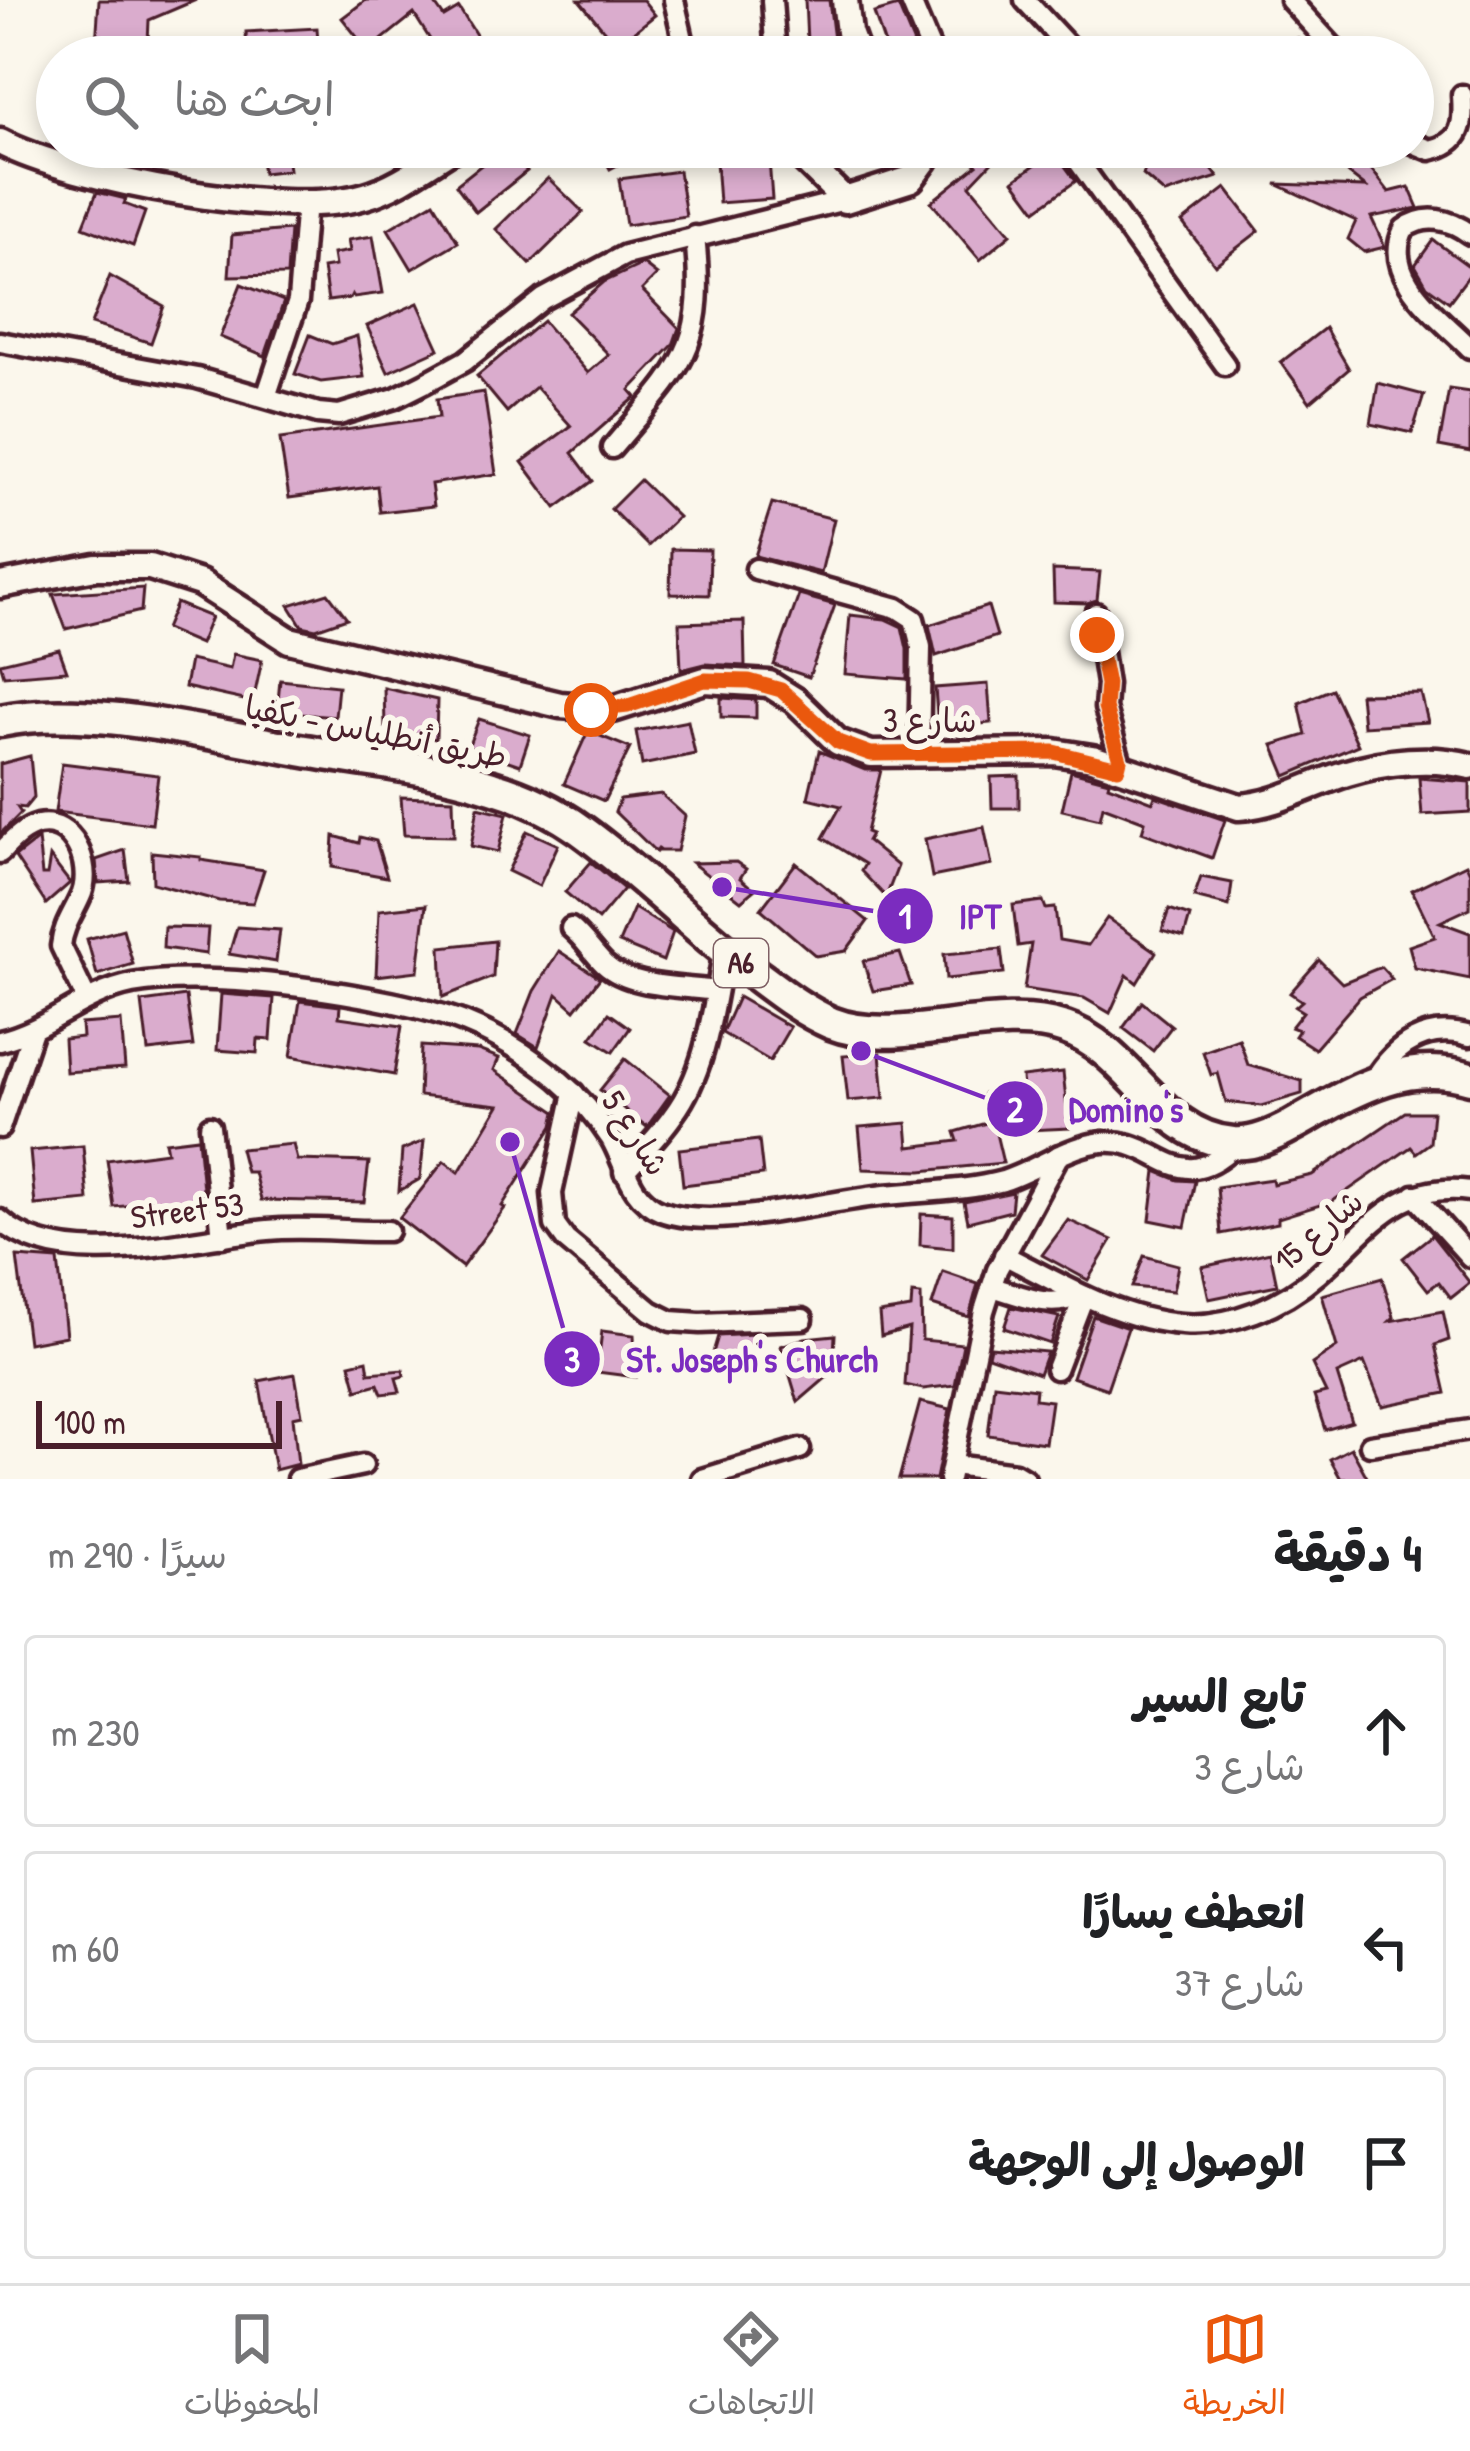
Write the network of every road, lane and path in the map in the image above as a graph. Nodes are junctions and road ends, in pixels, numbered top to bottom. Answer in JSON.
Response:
{"nodes":[{"id":1,"x":674,"y":0,"type":"edge"},
{"id":2,"x":772,"y":0,"type":"edge"},
{"id":3,"x":845,"y":0,"type":"edge"},
{"id":4,"x":910,"y":0,"type":"edge"},
{"id":5,"x":1025,"y":0,"type":"edge"},
{"id":6,"x":1290,"y":0,"type":"edge"},
{"id":7,"x":682,"y":36,"type":"edge"},
{"id":8,"x":775,"y":36,"type":"edge"},
{"id":9,"x":850,"y":36,"type":"edge"},
{"id":10,"x":925,"y":36,"type":"edge"},
{"id":11,"x":1058,"y":36,"type":"edge"},
{"id":12,"x":1323,"y":36,"type":"edge"},
{"id":13,"x":1462,"y":95,"type":"dead end"},
{"id":14,"x":0,"y":142,"type":"edge"},
{"id":15,"x":1434,"y":148,"type":"edge"},
{"id":16,"x":36,"y":155,"type":"edge"},
{"id":17,"x":77,"y":168,"type":"edge"},
{"id":18,"x":418,"y":168,"type":"edge"},
{"id":19,"x":812,"y":168,"type":"edge"},
{"id":20,"x":919,"y":168,"type":"edge"},
{"id":21,"x":1084,"y":168,"type":"edge"},
{"id":22,"x":845,"y":200,"type":"junction"},
{"id":23,"x":306,"y":202,"type":"junction"},
{"id":24,"x":1470,"y":234,"type":"edge"},
{"id":25,"x":695,"y":236,"type":"junction"},
{"id":26,"x":0,"y":342,"type":"edge"},
{"id":27,"x":1470,"y":348,"type":"edge"},
{"id":28,"x":1225,"y":365,"type":"dead end"},
{"id":29,"x":266,"y":397,"type":"junction"},
{"id":30,"x":612,"y":448,"type":"dead end"},
{"id":31,"x":756,"y":569,"type":"dead end"},
{"id":32,"x":0,"y":585,"type":"edge"},
{"id":33,"x":1096,"y":613,"type":"dead end"},
{"id":34,"x":0,"y":722,"type":"edge"},
{"id":35,"x":919,"y":756,"type":"junction"},
{"id":36,"x":1470,"y":766,"type":"edge"},
{"id":37,"x":1118,"y":768,"type":"junction"},
{"id":38,"x":0,"y":853,"type":"edge"},
{"id":39,"x":571,"y":928,"type":"dead end"},
{"id":40,"x":724,"y":950,"type":"junction"},
{"id":41,"x":716,"y":991,"type":"junction"},
{"id":42,"x":87,"y":1000,"type":"junction"},
{"id":43,"x":1465,"y":1030,"type":"edge"},
{"id":44,"x":32,"y":1033,"type":"junction"},
{"id":45,"x":0,"y":1041,"type":"edge"},
{"id":46,"x":1470,"y":1078,"type":"edge"},
{"id":47,"x":1373,"y":1081,"type":"junction"},
{"id":48,"x":574,"y":1093,"type":"junction"},
{"id":49,"x":209,"y":1126,"type":"dead end"},
{"id":50,"x":0,"y":1128,"type":"edge"},
{"id":51,"x":1235,"y":1144,"type":"junction"},
{"id":52,"x":1059,"y":1155,"type":"junction"},
{"id":53,"x":624,"y":1172,"type":"junction"},
{"id":54,"x":1470,"y":1191,"type":"edge"},
{"id":55,"x":1414,"y":1195,"type":"junction"},
{"id":56,"x":0,"y":1220,"type":"edge"},
{"id":57,"x":388,"y":1231,"type":"dead end"},
{"id":58,"x":223,"y":1237,"type":"junction"},
{"id":59,"x":1004,"y":1255,"type":"junction"},
{"id":60,"x":1470,"y":1257,"type":"edge"},
{"id":61,"x":992,"y":1287,"type":"junction"},
{"id":62,"x":1082,"y":1295,"type":"junction"},
{"id":63,"x":803,"y":1319,"type":"dead end"},
{"id":64,"x":1056,"y":1369,"type":"dead end"},
{"id":65,"x":1470,"y":1430,"type":"edge"},
{"id":66,"x":1370,"y":1445,"type":"dead end"},
{"id":67,"x":800,"y":1449,"type":"dead end"},
{"id":68,"x":362,"y":1465,"type":"dead end"},
{"id":69,"x":951,"y":1472,"type":"edge"},
{"id":70,"x":297,"y":1479,"type":"edge"},
{"id":71,"x":702,"y":1479,"type":"edge"},
{"id":72,"x":1025,"y":1479,"type":"edge"}],
"edges":[{"from":1,"to":7,"type":"street"},
{"from":2,"to":8,"type":"street"},
{"from":3,"to":9,"type":"street"},
{"from":4,"to":10,"type":"street"},
{"from":5,"to":11,"type":"street"},
{"from":6,"to":12,"type":"street"},
{"from":13,"to":15,"type":"street"},
{"from":14,"to":16,"type":"street"},
{"from":17,"to":23,"type":"street"},
{"from":18,"to":23,"type":"street"},
{"from":19,"to":22,"type":"street"},
{"from":20,"to":22,"type":"street"},
{"from":21,"to":28,"type":"street"},
{"from":22,"to":25,"type":"street"},
{"from":23,"to":29,"type":"street"},
{"from":24,"to":27,"type":"street"},
{"from":25,"to":29,"type":"street"},
{"from":25,"to":30,"type":"street"},
{"from":26,"to":29,"type":"street"},
{"from":31,"to":35,"type":"street"},
{"from":32,"to":35,"type":"street","name":"شارع 3"},
{"from":33,"to":37,"type":"street"},
{"from":34,"to":40,"type":"highway","name":"طريق أنطلياس - بكفيا","number":"A6"},
{"from":35,"to":37,"type":"street","name":"شارع 3"},
{"from":36,"to":37,"type":"street","name":"شارع 3"},
{"from":38,"to":42,"type":"street"},
{"from":39,"to":41,"type":"street"},
{"from":40,"to":41,"type":"street"},
{"from":40,"to":51,"type":"highway","name":"طريق أنطلياس - بكفيا","number":"A6"},
{"from":41,"to":53,"type":"street"},
{"from":42,"to":44,"type":"street","name":"شارع 5"},
{"from":42,"to":48,"type":"street","name":"شارع 5"},
{"from":43,"to":47,"type":"street"},
{"from":44,"to":45,"type":"street","name":"شارع 5"},
{"from":44,"to":50,"type":"street"},
{"from":46,"to":47,"type":"highway"},
{"from":47,"to":51,"type":"highway"},
{"from":48,"to":53,"type":"street","name":"شارع 5"},
{"from":48,"to":63,"type":"street"},
{"from":49,"to":58,"type":"street"},
{"from":51,"to":52,"type":"street","name":"شارع 5"},
{"from":52,"to":53,"type":"street","name":"شارع 5"},
{"from":52,"to":59,"type":"street"},
{"from":54,"to":55,"type":"street","name":"شارع 15"},
{"from":55,"to":60,"type":"street"},
{"from":55,"to":62,"type":"street","name":"شارع 15"},
{"from":56,"to":58,"type":"street","name":"Street 53"},
{"from":57,"to":58,"type":"street","name":"Street 53"},
{"from":59,"to":61,"type":"street"},
{"from":59,"to":62,"type":"street","name":"شارع 15"},
{"from":61,"to":62,"type":"street"},
{"from":61,"to":69,"type":"street"},
{"from":62,"to":64,"type":"street"},
{"from":65,"to":66,"type":"street"},
{"from":67,"to":71,"type":"street"},
{"from":68,"to":70,"type":"street"},
{"from":69,"to":72,"type":"street"}]}
